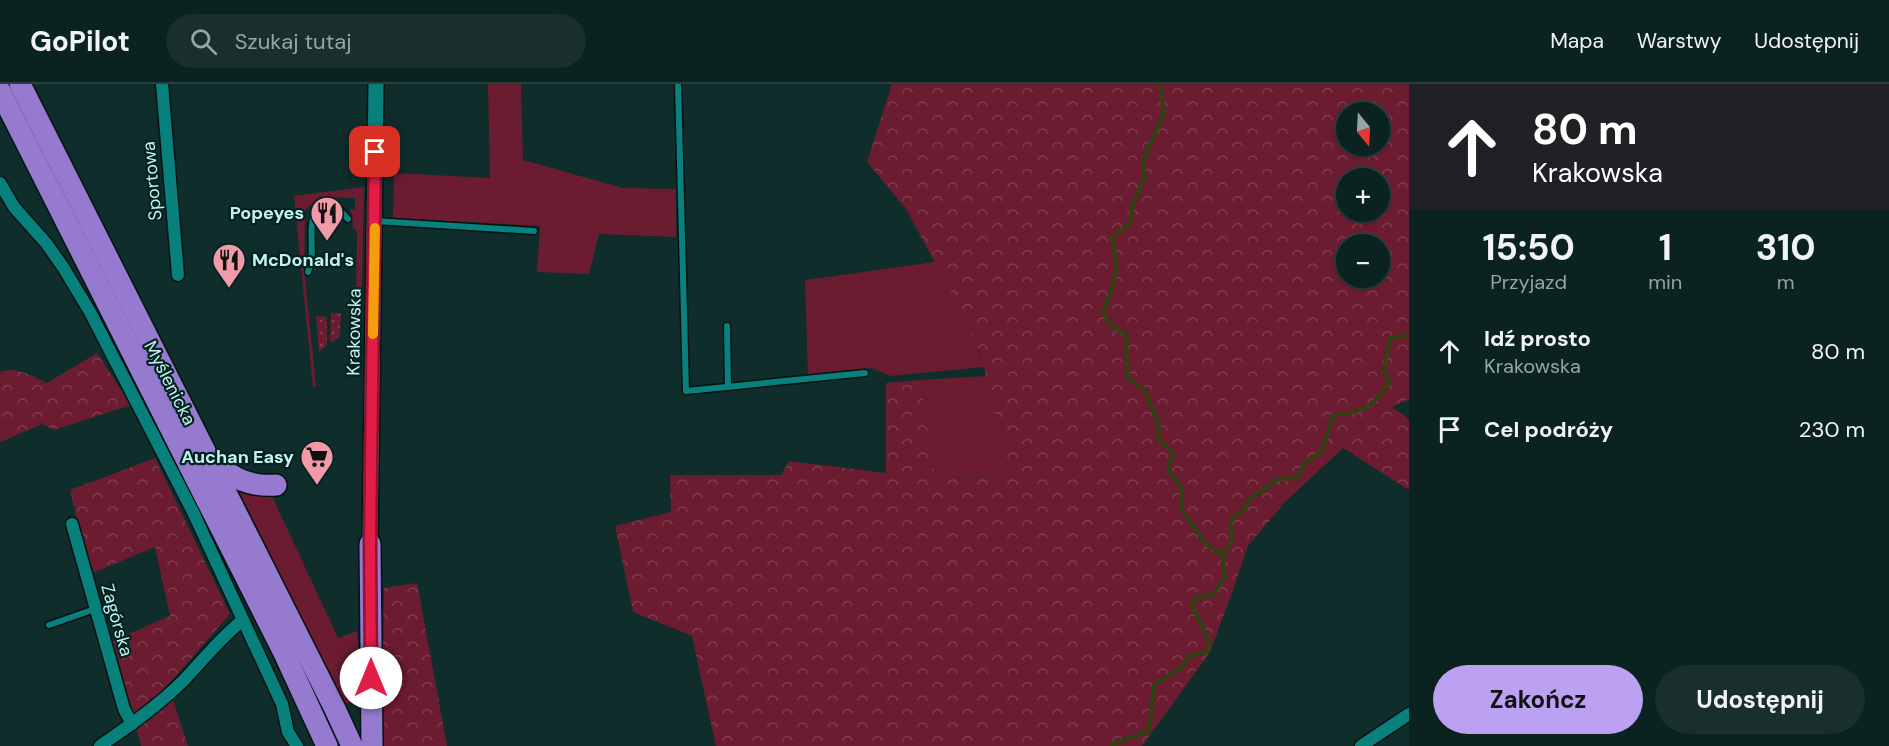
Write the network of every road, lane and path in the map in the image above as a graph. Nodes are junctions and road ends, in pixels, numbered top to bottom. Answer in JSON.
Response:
{"nodes":[{"id":1,"x":20,"y":84,"type":"edge"},
{"id":2,"x":162,"y":84,"type":"edge"},
{"id":3,"x":376,"y":84,"type":"edge"},
{"id":4,"x":678,"y":84,"type":"edge"},
{"id":5,"x":0,"y":91,"type":"edge"},
{"id":6,"x":0,"y":183,"type":"edge"},
{"id":7,"x":348,"y":219,"type":"dead end"},
{"id":8,"x":375,"y":221,"type":"junction"},
{"id":9,"x":534,"y":231,"type":"dead end"},
{"id":10,"x":308,"y":272,"type":"dead end"},
{"id":11,"x":178,"y":275,"type":"dead end"},
{"id":12,"x":727,"y":326,"type":"dead end"},
{"id":13,"x":865,"y":374,"type":"dead end"},
{"id":14,"x":728,"y":387,"type":"junction"},
{"id":15,"x":209,"y":460,"type":"junction"},
{"id":16,"x":276,"y":485,"type":"dead end"},
{"id":17,"x":72,"y":524,"type":"dead end"},
{"id":18,"x":370,"y":544,"type":"joint"},
{"id":19,"x":95,"y":609,"type":"junction"},
{"id":20,"x":243,"y":620,"type":"junction"},
{"id":21,"x":49,"y":625,"type":"dead end"},
{"id":22,"x":371,"y":701,"type":"junction"},
{"id":23,"x":335,"y":709,"type":"junction"},
{"id":24,"x":1409,"y":714,"type":"edge"},
{"id":25,"x":132,"y":724,"type":"junction"},
{"id":26,"x":100,"y":746,"type":"edge"},
{"id":27,"x":297,"y":746,"type":"edge"},
{"id":28,"x":327,"y":746,"type":"edge"},
{"id":29,"x":352,"y":746,"type":"edge"},
{"id":30,"x":372,"y":746,"type":"edge"},
{"id":31,"x":1361,"y":746,"type":"edge"}],
"edges":[{"from":1,"to":15,"type":"highway","name":"Myślenicka"},
{"from":2,"to":11,"type":"street","name":"Sportowa"},
{"from":3,"to":8,"type":"street","name":"Krakowska"},
{"from":4,"to":14,"type":"lane"},
{"from":5,"to":28,"type":"highway","name":"Myślenicka"},
{"from":6,"to":20,"type":"street"},
{"from":7,"to":10,"type":"lane"},
{"from":8,"to":9,"type":"lane"},
{"from":8,"to":18,"type":"street","name":"Krakowska"},
{"from":12,"to":14,"type":"lane"},
{"from":13,"to":14,"type":"lane"},
{"from":15,"to":16,"type":"highway"},
{"from":15,"to":23,"type":"highway","name":"Myślenicka"},
{"from":17,"to":19,"type":"street","name":"Zagórska"},
{"from":18,"to":22,"type":"highway"},
{"from":19,"to":21,"type":"lane"},
{"from":19,"to":25,"type":"street","name":"Zagórska"},
{"from":20,"to":25,"type":"street"},
{"from":20,"to":27,"type":"street"},
{"from":22,"to":23,"type":"highway"},
{"from":22,"to":30,"type":"highway"},
{"from":23,"to":29,"type":"highway","name":"Myślenicka"},
{"from":24,"to":31,"type":"street"},
{"from":25,"to":26,"type":"street"}]}
